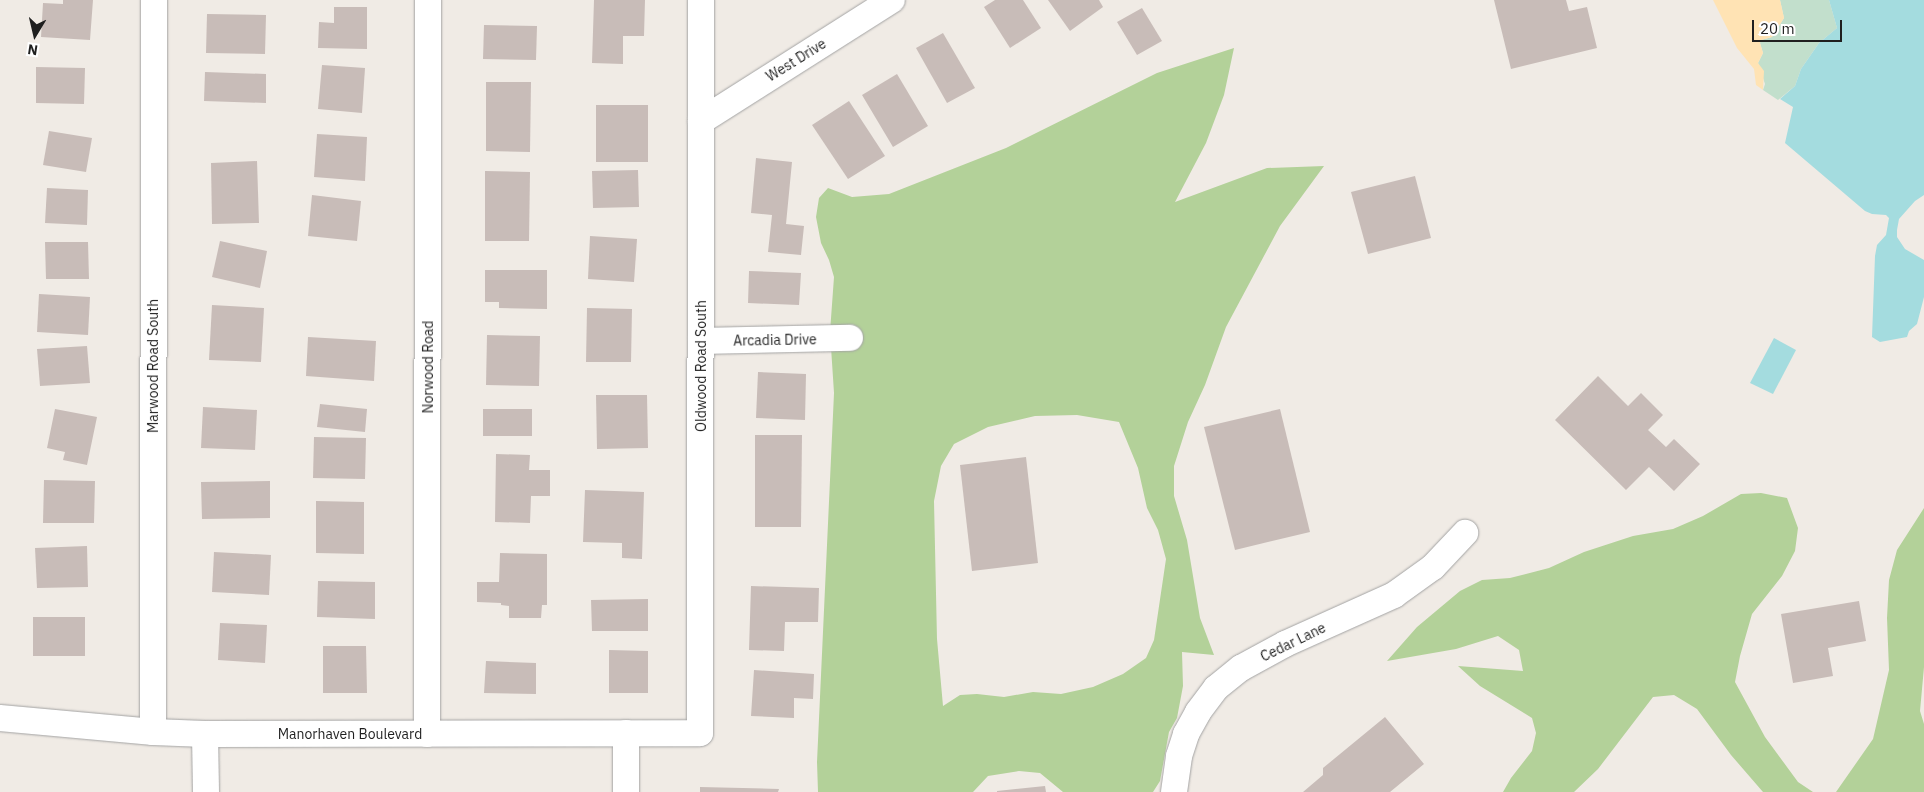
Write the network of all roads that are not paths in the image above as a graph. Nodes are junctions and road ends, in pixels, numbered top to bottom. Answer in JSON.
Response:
{"nodes":[{"id":1,"x":154,"y":0,"type":"edge"},
{"id":2,"x":428,"y":0,"type":"edge"},
{"id":3,"x":701,"y":0,"type":"edge"},
{"id":4,"x":892,"y":0,"type":"edge"},
{"id":5,"x":701,"y":121,"type":"junction"},
{"id":6,"x":850,"y":338,"type":"dead end"},
{"id":7,"x":701,"y":341,"type":"junction"},
{"id":8,"x":1465,"y":533,"type":"dead end"},
{"id":9,"x":0,"y":718,"type":"edge"},
{"id":10,"x":153,"y":732,"type":"junction"},
{"id":11,"x":626,"y":733,"type":"junction"},
{"id":12,"x":700,"y":733,"type":"joint"},
{"id":13,"x":205,"y":734,"type":"junction"},
{"id":14,"x":427,"y":734,"type":"junction"},
{"id":15,"x":206,"y":792,"type":"edge"},
{"id":16,"x":626,"y":792,"type":"edge"},
{"id":17,"x":1174,"y":792,"type":"edge"}],
"edges":[{"from":1,"to":10,"type":"street","name":"Marwood Road South"},
{"from":2,"to":14,"type":"street","name":"Norwood Road"},
{"from":3,"to":5,"type":"street","name":"Oldwood Road South"},
{"from":4,"to":5,"type":"street","name":"West Drive"},
{"from":5,"to":7,"type":"street","name":"Oldwood Road South"},
{"from":6,"to":7,"type":"street","name":"Arcadia Drive"},
{"from":7,"to":12,"type":"street","name":"Oldwood Road South"},
{"from":8,"to":17,"type":"street","name":"Cedar Lane"},
{"from":9,"to":10,"type":"street","name":"Manorhaven Boulevard"},
{"from":10,"to":13,"type":"street","name":"Manorhaven Boulevard"},
{"from":11,"to":12,"type":"street","name":"Manorhaven Boulevard"},
{"from":11,"to":14,"type":"street","name":"Manorhaven Boulevard"},
{"from":11,"to":16,"type":"street"},
{"from":13,"to":14,"type":"street","name":"Manorhaven Boulevard"},
{"from":13,"to":15,"type":"street"}]}
